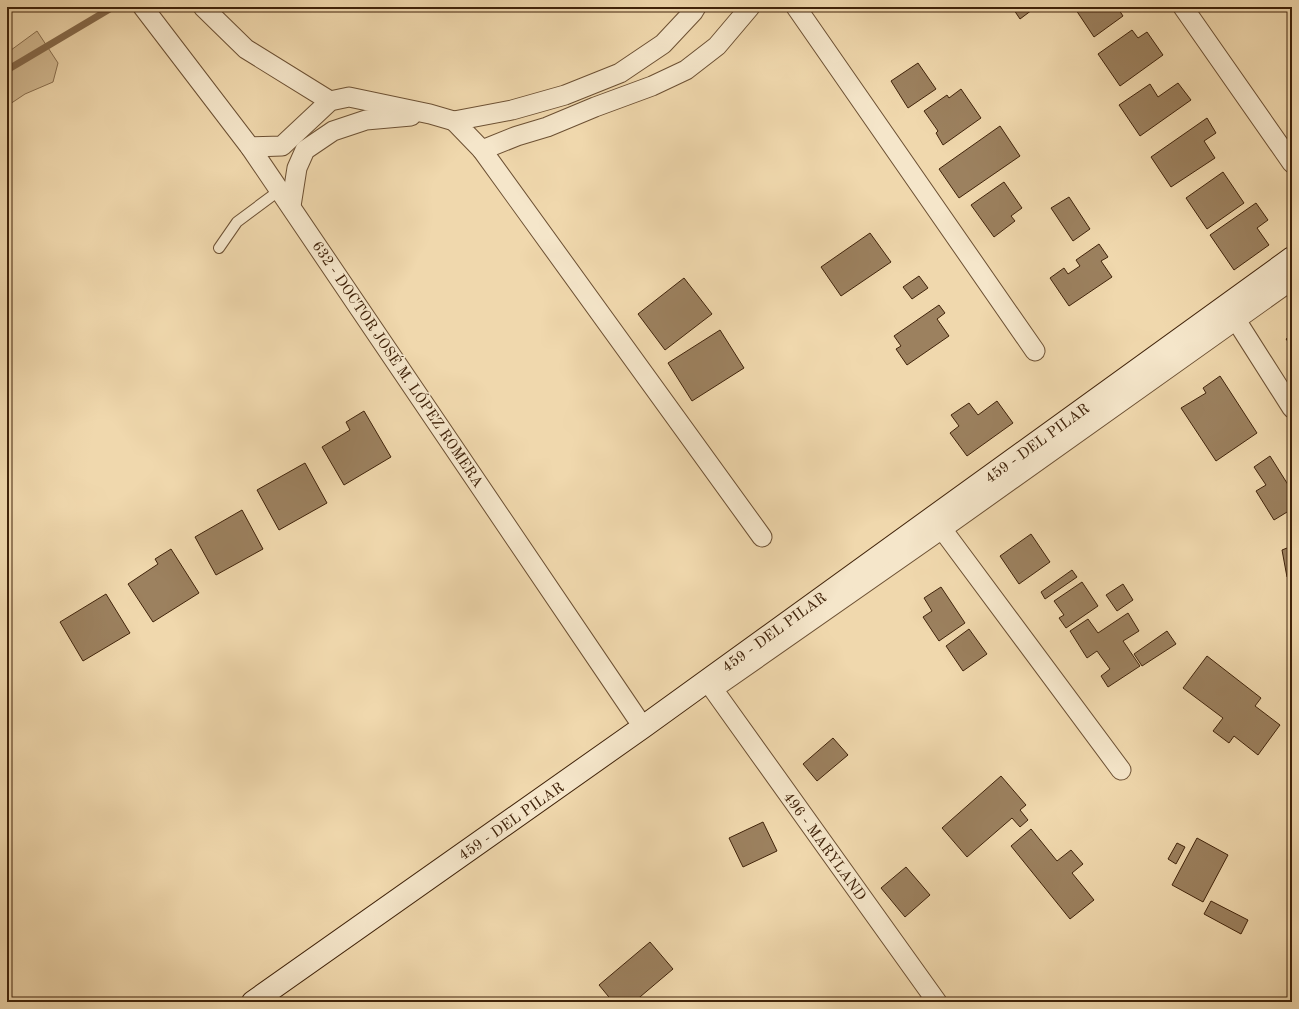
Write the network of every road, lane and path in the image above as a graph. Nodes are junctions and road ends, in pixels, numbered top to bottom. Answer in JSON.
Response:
{"nodes":[{"id":1,"x":203,"y":7,"type":"edge"},
{"id":2,"x":696,"y":7,"type":"edge"},
{"id":3,"x":750,"y":7,"type":"edge"},
{"id":4,"x":796,"y":7,"type":"edge"},
{"id":5,"x":1183,"y":7,"type":"edge"},
{"id":6,"x":144,"y":8,"type":"edge"},
{"id":7,"x":330,"y":101,"type":"junction"},
{"id":8,"x":430,"y":114,"type":"junction"},
{"id":9,"x":454,"y":121,"type":"junction"},
{"id":10,"x":250,"y":147,"type":"junction"},
{"id":11,"x":482,"y":150,"type":"junction"},
{"id":12,"x":1292,"y":164,"type":"edge"},
{"id":13,"x":280,"y":190,"type":"junction"},
{"id":14,"x":291,"y":206,"type":"junction"},
{"id":15,"x":219,"y":248,"type":"dead end"},
{"id":16,"x":1292,"y":258,"type":"edge"},
{"id":17,"x":1292,"y":280,"type":"edge"},
{"id":18,"x":1236,"y":320,"type":"junction"},
{"id":19,"x":1036,"y":352,"type":"dead end"},
{"id":20,"x":1292,"y":408,"type":"edge"},
{"id":21,"x":942,"y":529,"type":"junction"},
{"id":22,"x":762,"y":537,"type":"dead end"},
{"id":23,"x":643,"y":727,"type":"junction"},
{"id":24,"x":1121,"y":770,"type":"dead end"},
{"id":25,"x":253,"y":1002,"type":"edge"},
{"id":26,"x":937,"y":1002,"type":"edge"}],
"edges":[{"from":1,"to":7,"type":"street"},
{"from":2,"to":9,"type":"street"},
{"from":3,"to":11,"type":"street"},
{"from":4,"to":19,"type":"street"},
{"from":5,"to":12,"type":"street"},
{"from":6,"to":10,"type":"street","name":"632 - DOCTOR JOSÉ M. LÓPEZ ROMERA"},
{"from":7,"to":8,"type":"street"},
{"from":7,"to":10,"type":"street"},
{"from":8,"to":9,"type":"street"},
{"from":8,"to":14,"type":"street"},
{"from":9,"to":11,"type":"street"},
{"from":10,"to":13,"type":"street","name":"632 - DOCTOR JOSÉ M. LÓPEZ ROMERA"},
{"from":11,"to":22,"type":"street"},
{"from":13,"to":14,"type":"street","name":"632 - DOCTOR JOSÉ M. LÓPEZ ROMERA"},
{"from":13,"to":15,"type":"lane"},
{"from":14,"to":23,"type":"street","name":"632 - DOCTOR JOSÉ M. LÓPEZ ROMERA"},
{"from":16,"to":23,"type":"street","name":"459 - DEL PILAR"},
{"from":17,"to":18,"type":"street"},
{"from":18,"to":20,"type":"street"},
{"from":18,"to":21,"type":"street"},
{"from":21,"to":24,"type":"street"},
{"from":21,"to":26,"type":"street","name":"496 - MARYLAND"},
{"from":23,"to":25,"type":"street","name":"459 - DEL PILAR"}]}
